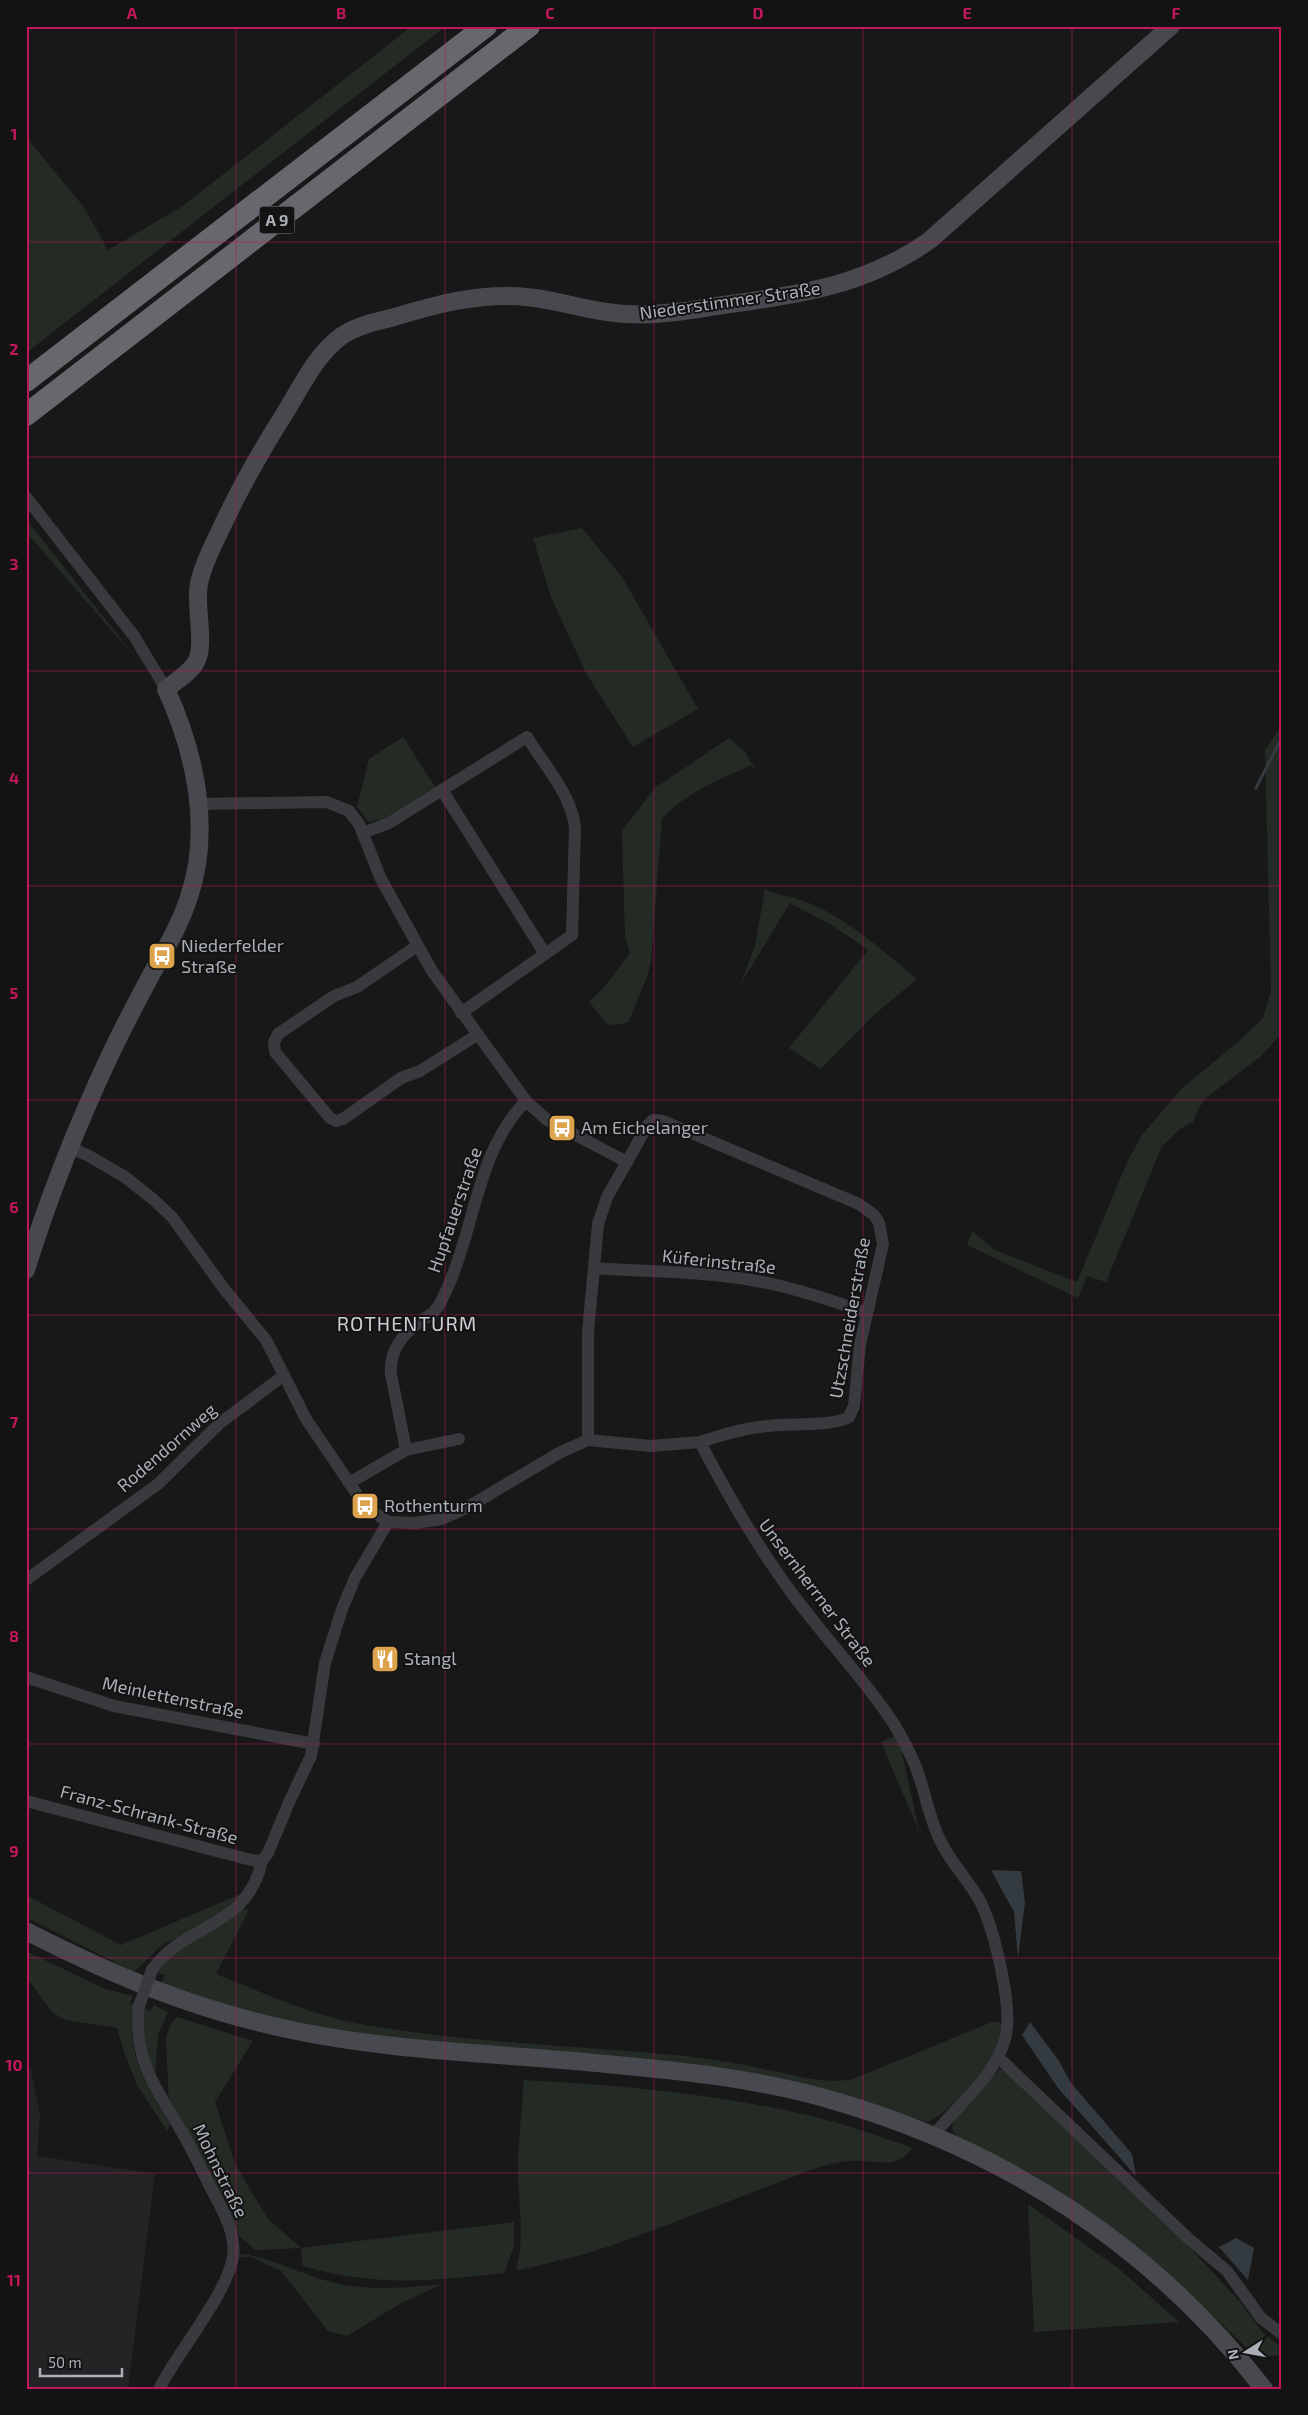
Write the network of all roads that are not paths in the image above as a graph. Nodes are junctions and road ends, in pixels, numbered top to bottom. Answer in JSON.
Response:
{"nodes":[{"id":1,"x":486,"y":26,"type":"edge"},
{"id":2,"x":529,"y":26,"type":"edge"},
{"id":3,"x":1171,"y":26,"type":"edge"},
{"id":4,"x":26,"y":381,"type":"edge"},
{"id":5,"x":26,"y":415,"type":"edge"},
{"id":6,"x":26,"y":497,"type":"edge"},
{"id":7,"x":166,"y":689,"type":"junction"},
{"id":8,"x":442,"y":790,"type":"junction"},
{"id":9,"x":199,"y":804,"type":"junction"},
{"id":10,"x":363,"y":833,"type":"junction"},
{"id":11,"x":417,"y":946,"type":"junction"},
{"id":12,"x":545,"y":954,"type":"junction"},
{"id":13,"x":461,"y":1014,"type":"junction"},
{"id":14,"x":476,"y":1035,"type":"junction"},
{"id":15,"x":526,"y":1101,"type":"junction"},
{"id":16,"x":69,"y":1147,"type":"junction"},
{"id":17,"x":627,"y":1162,"type":"junction"},
{"id":18,"x":594,"y":1268,"type":"junction"},
{"id":19,"x":26,"y":1270,"type":"edge"},
{"id":20,"x":867,"y":1313,"type":"junction"},
{"id":21,"x":283,"y":1376,"type":"junction"},
{"id":22,"x":459,"y":1439,"type":"dead end"},
{"id":23,"x":588,"y":1440,"type":"junction"},
{"id":24,"x":700,"y":1442,"type":"junction"},
{"id":25,"x":406,"y":1450,"type":"junction"},
{"id":26,"x":350,"y":1484,"type":"junction"},
{"id":27,"x":388,"y":1522,"type":"junction"},
{"id":28,"x":26,"y":1580,"type":"edge"},
{"id":29,"x":26,"y":1677,"type":"edge"},
{"id":30,"x":314,"y":1744,"type":"junction"},
{"id":31,"x":26,"y":1801,"type":"edge"},
{"id":32,"x":262,"y":1861,"type":"junction"},
{"id":33,"x":26,"y":1931,"type":"edge"},
{"id":34,"x":999,"y":2058,"type":"junction"},
{"id":35,"x":934,"y":2135,"type":"junction"},
{"id":36,"x":1282,"y":2334,"type":"edge"},
{"id":37,"x":159,"y":2389,"type":"edge"},
{"id":38,"x":1264,"y":2389,"type":"edge"}],
"edges":[{"from":1,"to":4,"type":"highway","number":"A 9"},
{"from":2,"to":5,"type":"highway","number":"A 9"},
{"from":3,"to":7,"type":"street","name":"Niederstimmer Straße"},
{"from":6,"to":7,"type":"street"},
{"from":7,"to":9,"type":"street"},
{"from":8,"to":10,"type":"street"},
{"from":8,"to":12,"type":"street"},
{"from":8,"to":12,"type":"street"},
{"from":9,"to":10,"type":"street"},
{"from":9,"to":16,"type":"street"},
{"from":10,"to":11,"type":"street"},
{"from":11,"to":13,"type":"street"},
{"from":11,"to":14,"type":"street"},
{"from":12,"to":13,"type":"street"},
{"from":13,"to":14,"type":"street"},
{"from":14,"to":15,"type":"street"},
{"from":15,"to":17,"type":"street"},
{"from":15,"to":25,"type":"street","name":"Hupfauerstraße"},
{"from":16,"to":19,"type":"street"},
{"from":16,"to":21,"type":"street"},
{"from":17,"to":18,"type":"street"},
{"from":17,"to":20,"type":"street","name":"Utzschneiderstraße"},
{"from":18,"to":20,"type":"street","name":"Küferinstraße"},
{"from":18,"to":23,"type":"street"},
{"from":20,"to":24,"type":"street","name":"Utzschneiderstraße"},
{"from":21,"to":26,"type":"street"},
{"from":21,"to":28,"type":"street","name":"Rodendornweg"},
{"from":22,"to":25,"type":"street"},
{"from":23,"to":24,"type":"street"},
{"from":23,"to":27,"type":"street"},
{"from":24,"to":34,"type":"street","name":"Unsernherrner Straße"},
{"from":25,"to":26,"type":"street"},
{"from":26,"to":27,"type":"street"},
{"from":27,"to":30,"type":"street"},
{"from":29,"to":30,"type":"street","name":"Meinlettenstraße"},
{"from":30,"to":32,"type":"street"},
{"from":31,"to":32,"type":"street","name":"Franz-Schrank-Straße"},
{"from":32,"to":37,"type":"street","name":"Mohnstraße","bridge":true},
{"from":33,"to":35,"type":"street"},
{"from":34,"to":35,"type":"street"},
{"from":34,"to":36,"type":"street"},
{"from":35,"to":38,"type":"street"}]}
